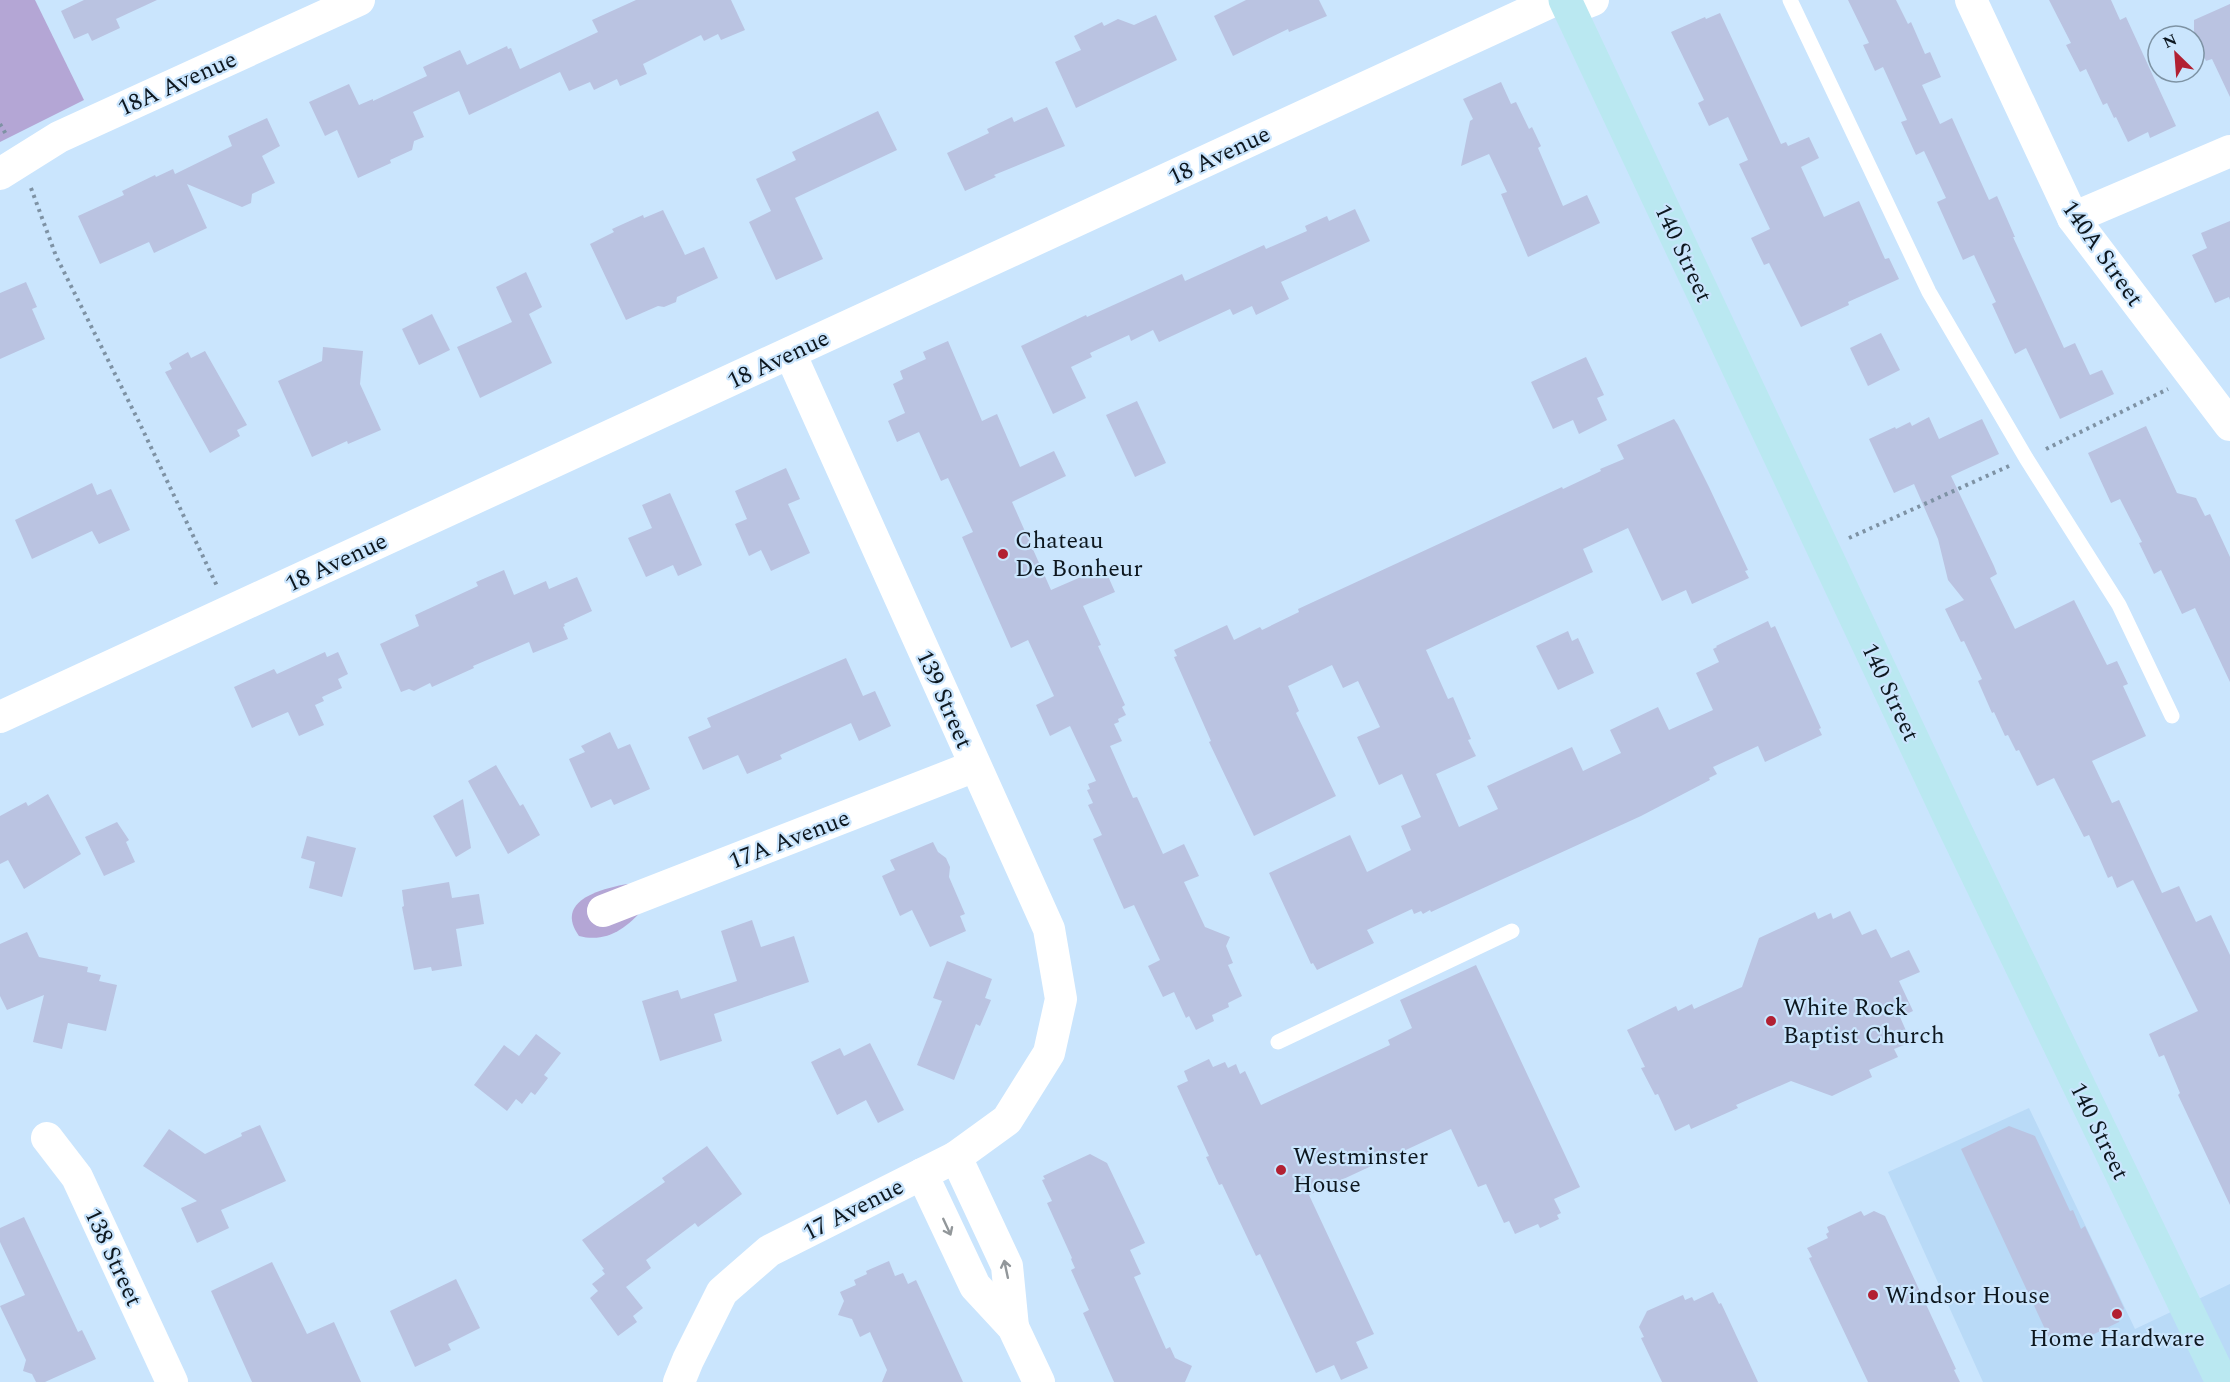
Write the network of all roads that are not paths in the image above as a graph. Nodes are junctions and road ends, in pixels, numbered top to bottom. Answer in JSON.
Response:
{"nodes":[{"id":1,"x":359,"y":0,"type":"edge"},
{"id":2,"x":1790,"y":0,"type":"edge"},
{"id":3,"x":1971,"y":0,"type":"edge"},
{"id":4,"x":1571,"y":2,"type":"edge"},
{"id":5,"x":2230,"y":151,"type":"edge"},
{"id":6,"x":0,"y":174,"type":"edge"},
{"id":7,"x":2073,"y":218,"type":"junction"},
{"id":8,"x":790,"y":353,"type":"junction"},
{"id":9,"x":2230,"y":425,"type":"edge"},
{"id":10,"x":2172,"y":716,"type":"dead end"},
{"id":11,"x":0,"y":717,"type":"edge"},
{"id":12,"x":975,"y":766,"type":"junction"},
{"id":13,"x":603,"y":911,"type":"dead end"},
{"id":14,"x":1512,"y":930,"type":"dead end"},
{"id":15,"x":1278,"y":1042,"type":"dead end"},
{"id":16,"x":1049,"y":1053,"type":"joint"},
{"id":17,"x":47,"y":1138,"type":"dead end"},
{"id":18,"x":956,"y":1157,"type":"junction"},
{"id":19,"x":922,"y":1174,"type":"junction"},
{"id":20,"x":1013,"y":1327,"type":"junction"},
{"id":21,"x":172,"y":1382,"type":"edge"},
{"id":22,"x":679,"y":1382,"type":"edge"},
{"id":23,"x":1039,"y":1382,"type":"edge"},
{"id":24,"x":2222,"y":1382,"type":"edge"}],
"edges":[{"from":1,"to":6,"type":"street","name":"18A Avenue"},
{"from":2,"to":10,"type":"lane"},
{"from":3,"to":7,"type":"street","name":"140A Street"},
{"from":4,"to":8,"type":"street","name":"18 Avenue"},
{"from":4,"to":24,"type":"main road","name":"140 Street"},
{"from":5,"to":7,"type":"street"},
{"from":7,"to":9,"type":"street","name":"140A Street"},
{"from":8,"to":11,"type":"street","name":"18 Avenue"},
{"from":8,"to":12,"type":"street","name":"139 Street"},
{"from":12,"to":13,"type":"street","name":"17A Avenue"},
{"from":12,"to":16,"type":"street","name":"139 Street"},
{"from":14,"to":15,"type":"lane"},
{"from":16,"to":18,"type":"street","name":"17 Avenue"},
{"from":17,"to":21,"type":"street","name":"138 Street"},
{"from":18,"to":19,"type":"street","name":"17 Avenue"},
{"from":20,"to":18,"type":"street","one_way":true},
{"from":19,"to":20,"type":"street","one_way":true},
{"from":19,"to":22,"type":"street","name":"17 Avenue"},
{"from":20,"to":23,"type":"street"}]}
